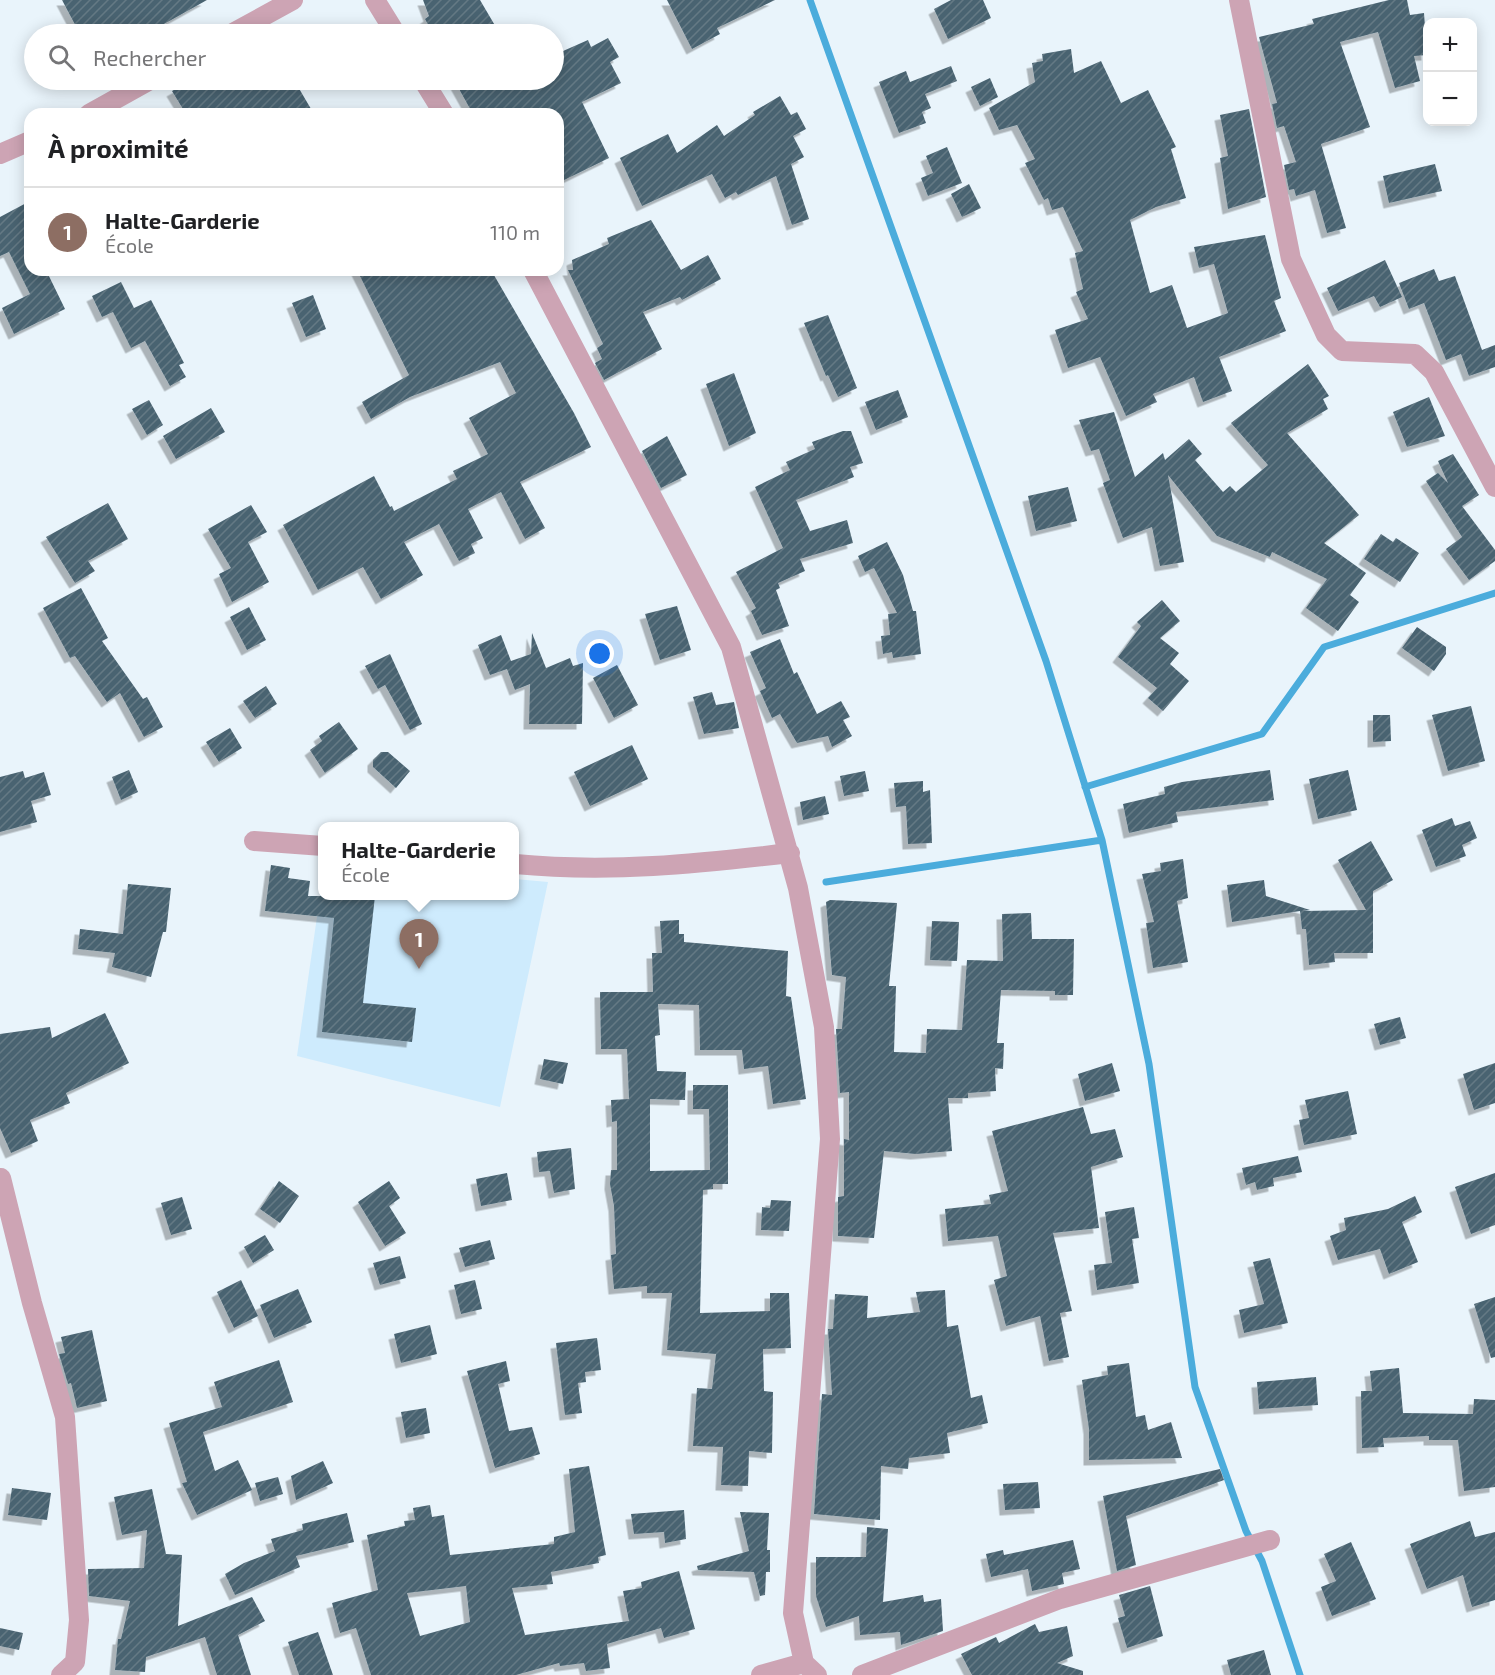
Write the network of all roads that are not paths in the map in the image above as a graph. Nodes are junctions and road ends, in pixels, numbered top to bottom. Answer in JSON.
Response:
{"nodes":[{"id":1,"x":293,"y":0,"type":"edge"},
{"id":2,"x":375,"y":0,"type":"edge"},
{"id":3,"x":1239,"y":0,"type":"edge"},
{"id":4,"x":249,"y":24,"type":"edge"},
{"id":5,"x":390,"y":24,"type":"edge"},
{"id":6,"x":132,"y":90,"type":"edge"},
{"id":7,"x":429,"y":90,"type":"edge"},
{"id":8,"x":99,"y":108,"type":"edge"},
{"id":9,"x":440,"y":108,"type":"edge"},
{"id":10,"x":24,"y":144,"type":"edge"},
{"id":11,"x":0,"y":154,"type":"edge"},
{"id":12,"x":536,"y":276,"type":"edge"},
{"id":13,"x":1495,"y":487,"type":"edge"},
{"id":14,"x":254,"y":841,"type":"dead end"},
{"id":15,"x":318,"y":846,"type":"edge"},
{"id":16,"x":790,"y":853,"type":"junction"},
{"id":17,"x":519,"y":864,"type":"edge"},
{"id":18,"x":1,"y":1178,"type":"edge"},
{"id":19,"x":1266,"y":1541,"type":"dead end"},
{"id":20,"x":810,"y":1669,"type":"edge"},
{"id":21,"x":62,"y":1675,"type":"edge"},
{"id":22,"x":761,"y":1675,"type":"edge"},
{"id":23,"x":862,"y":1675,"type":"edge"}],
"edges":[{"from":1,"to":4,"type":"street"},
{"from":2,"to":5,"type":"street"},
{"from":3,"to":13,"type":"street"},
{"from":6,"to":8,"type":"street"},
{"from":7,"to":9,"type":"street"},
{"from":10,"to":11,"type":"street"},
{"from":12,"to":16,"type":"street"},
{"from":14,"to":15,"type":"street"},
{"from":16,"to":17,"type":"street"},
{"from":16,"to":20,"type":"street"},
{"from":18,"to":21,"type":"street"},
{"from":19,"to":23,"type":"street"},
{"from":20,"to":22,"type":"street"}]}
